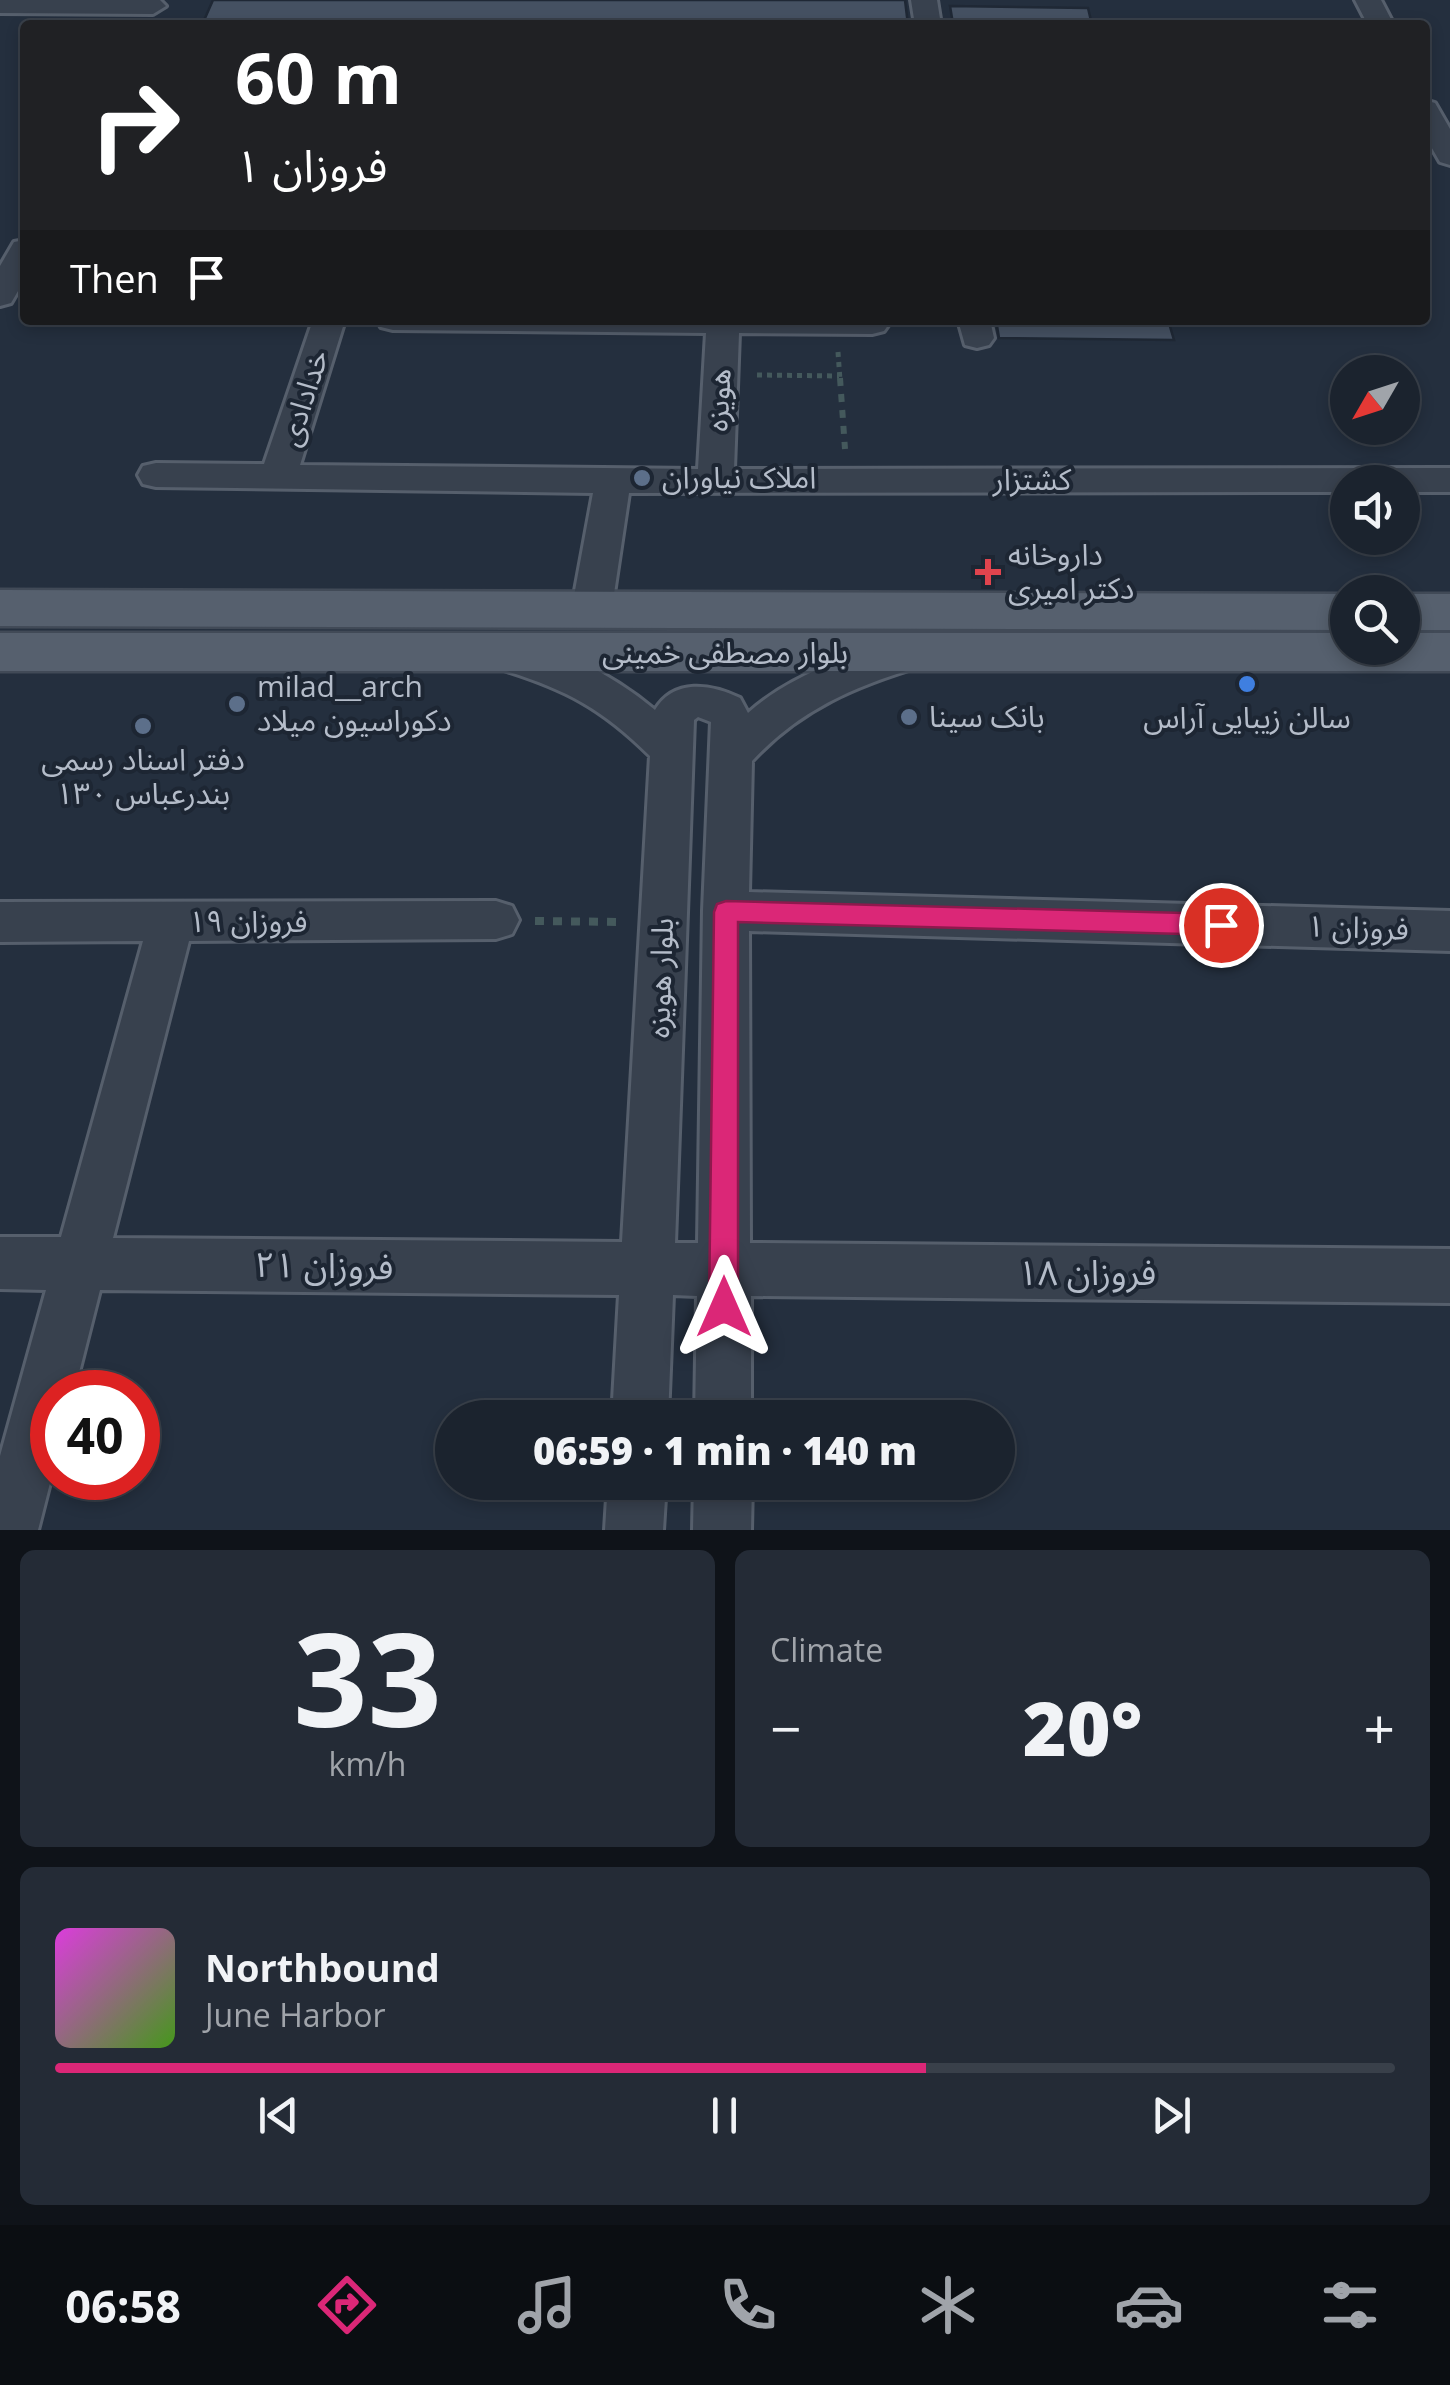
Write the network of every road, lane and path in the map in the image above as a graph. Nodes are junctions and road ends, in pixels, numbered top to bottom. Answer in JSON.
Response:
{"nodes":[{"id":1,"x":0,"y":5,"type":"edge"},
{"id":2,"x":150,"y":10,"type":"edge"},
{"id":3,"x":1430,"y":118,"type":"edge"},
{"id":4,"x":1450,"y":156,"type":"edge"},
{"id":5,"x":20,"y":258,"type":"edge"},
{"id":6,"x":0,"y":296,"type":"edge"},
{"id":7,"x":327,"y":325,"type":"edge"},
{"id":8,"x":723,"y":325,"type":"edge"},
{"id":9,"x":836,"y":325,"type":"edge"},
{"id":10,"x":721,"y":374,"type":"junction"},
{"id":11,"x":840,"y":376,"type":"junction"},
{"id":12,"x":156,"y":475,"type":"dead end"},
{"id":13,"x":278,"y":477,"type":"junction"},
{"id":14,"x":848,"y":480,"type":"junction"},
{"id":15,"x":1450,"y":480,"type":"edge"},
{"id":16,"x":613,"y":481,"type":"junction"},
{"id":17,"x":715,"y":481,"type":"junction"},
{"id":18,"x":592,"y":607,"type":"junction"},
{"id":19,"x":0,"y":608,"type":"edge"},
{"id":20,"x":1330,"y":612,"type":"edge"},
{"id":21,"x":1420,"y":612,"type":"edge"},
{"id":22,"x":1450,"y":612,"type":"edge"},
{"id":23,"x":0,"y":652,"type":"edge"},
{"id":24,"x":490,"y":652,"type":"junction"},
{"id":25,"x":1450,"y":652,"type":"edge"},
{"id":26,"x":913,"y":654,"type":"junction"},
{"id":27,"x":671,"y":751,"type":"junction"},
{"id":28,"x":732,"y":755,"type":"junction"},
{"id":29,"x":726,"y":912,"type":"junction"},
{"id":30,"x":496,"y":920,"type":"joint"},
{"id":31,"x":0,"y":922,"type":"edge"},
{"id":32,"x":171,"y":923,"type":"junction"},
{"id":33,"x":664,"y":923,"type":"junction"},
{"id":34,"x":1450,"y":931,"type":"edge"},
{"id":35,"x":0,"y":1263,"type":"edge"},
{"id":36,"x":81,"y":1264,"type":"junction"},
{"id":37,"x":648,"y":1270,"type":"junction"},
{"id":38,"x":724,"y":1270,"type":"junction"},
{"id":39,"x":1450,"y":1276,"type":"edge"},
{"id":40,"x":641,"y":1400,"type":"edge"},
{"id":41,"x":723,"y":1400,"type":"edge"},
{"id":42,"x":636,"y":1500,"type":"edge"},
{"id":43,"x":723,"y":1500,"type":"edge"},
{"id":44,"x":9,"y":1530,"type":"edge"},
{"id":45,"x":634,"y":1530,"type":"edge"},
{"id":46,"x":722,"y":1530,"type":"edge"}],
"edges":[{"from":1,"to":2,"type":"street"},
{"from":3,"to":4,"type":"street"},
{"from":5,"to":6,"type":"street"},
{"from":7,"to":13,"type":"street","name":"خدادادی"},
{"from":8,"to":10,"type":"street","name":"هویزه"},
{"from":9,"to":11,"type":"path"},
{"from":10,"to":11,"type":"path"},
{"from":10,"to":17,"type":"street","name":"هویزه"},
{"from":11,"to":14,"type":"path"},
{"from":12,"to":13,"type":"street","name":"کشتزار"},
{"from":13,"to":16,"type":"street","name":"کشتزار"},
{"from":14,"to":15,"type":"street","name":"کشتزار"},
{"from":14,"to":17,"type":"street","name":"کشتزار"},
{"from":16,"to":17,"type":"street","name":"کشتزار"},
{"from":16,"to":18,"type":"street"},
{"from":18,"to":19,"type":"main road","name":"بلوار مصطفی خمینی"},
{"from":18,"to":20,"type":"main road","name":"بلوار مصطفی خمینی"},
{"from":21,"to":22,"type":"main road"},
{"from":23,"to":24,"type":"main road","name":"بلوار مصطفی خمینی"},
{"from":24,"to":26,"type":"main road","name":"بلوار مصطفی خمینی"},
{"from":24,"to":27,"type":"street"},
{"from":25,"to":26,"type":"main road","name":"بلوار مصطفی خمینی"},
{"from":26,"to":28,"type":"street"},
{"from":27,"to":28,"type":"street","name":"بلوار هویزه"},
{"from":27,"to":33,"type":"street","name":"بلوار هویزه"},
{"from":28,"to":29,"type":"street"},
{"from":29,"to":34,"type":"street","name":"فروزان ۱"},
{"from":29,"to":38,"type":"street"},
{"from":30,"to":32,"type":"street","name":"فروزان ۱۹"},
{"from":30,"to":33,"type":"path"},
{"from":31,"to":32,"type":"street","name":"فروزان ۱۹"},
{"from":32,"to":36,"type":"street"},
{"from":33,"to":37,"type":"street","name":"بلوار هویزه"},
{"from":35,"to":36,"type":"street","name":"فروزان ۲۱"},
{"from":36,"to":37,"type":"street","name":"فروزان ۲۱"},
{"from":36,"to":44,"type":"street"},
{"from":37,"to":38,"type":"street","name":"فروزان ۲۱"},
{"from":37,"to":40,"type":"street","name":"بلوار هویزه"},
{"from":38,"to":39,"type":"street","name":"فروزان ۱۸"},
{"from":38,"to":41,"type":"street"},
{"from":42,"to":45,"type":"street"},
{"from":43,"to":46,"type":"street"}]}
